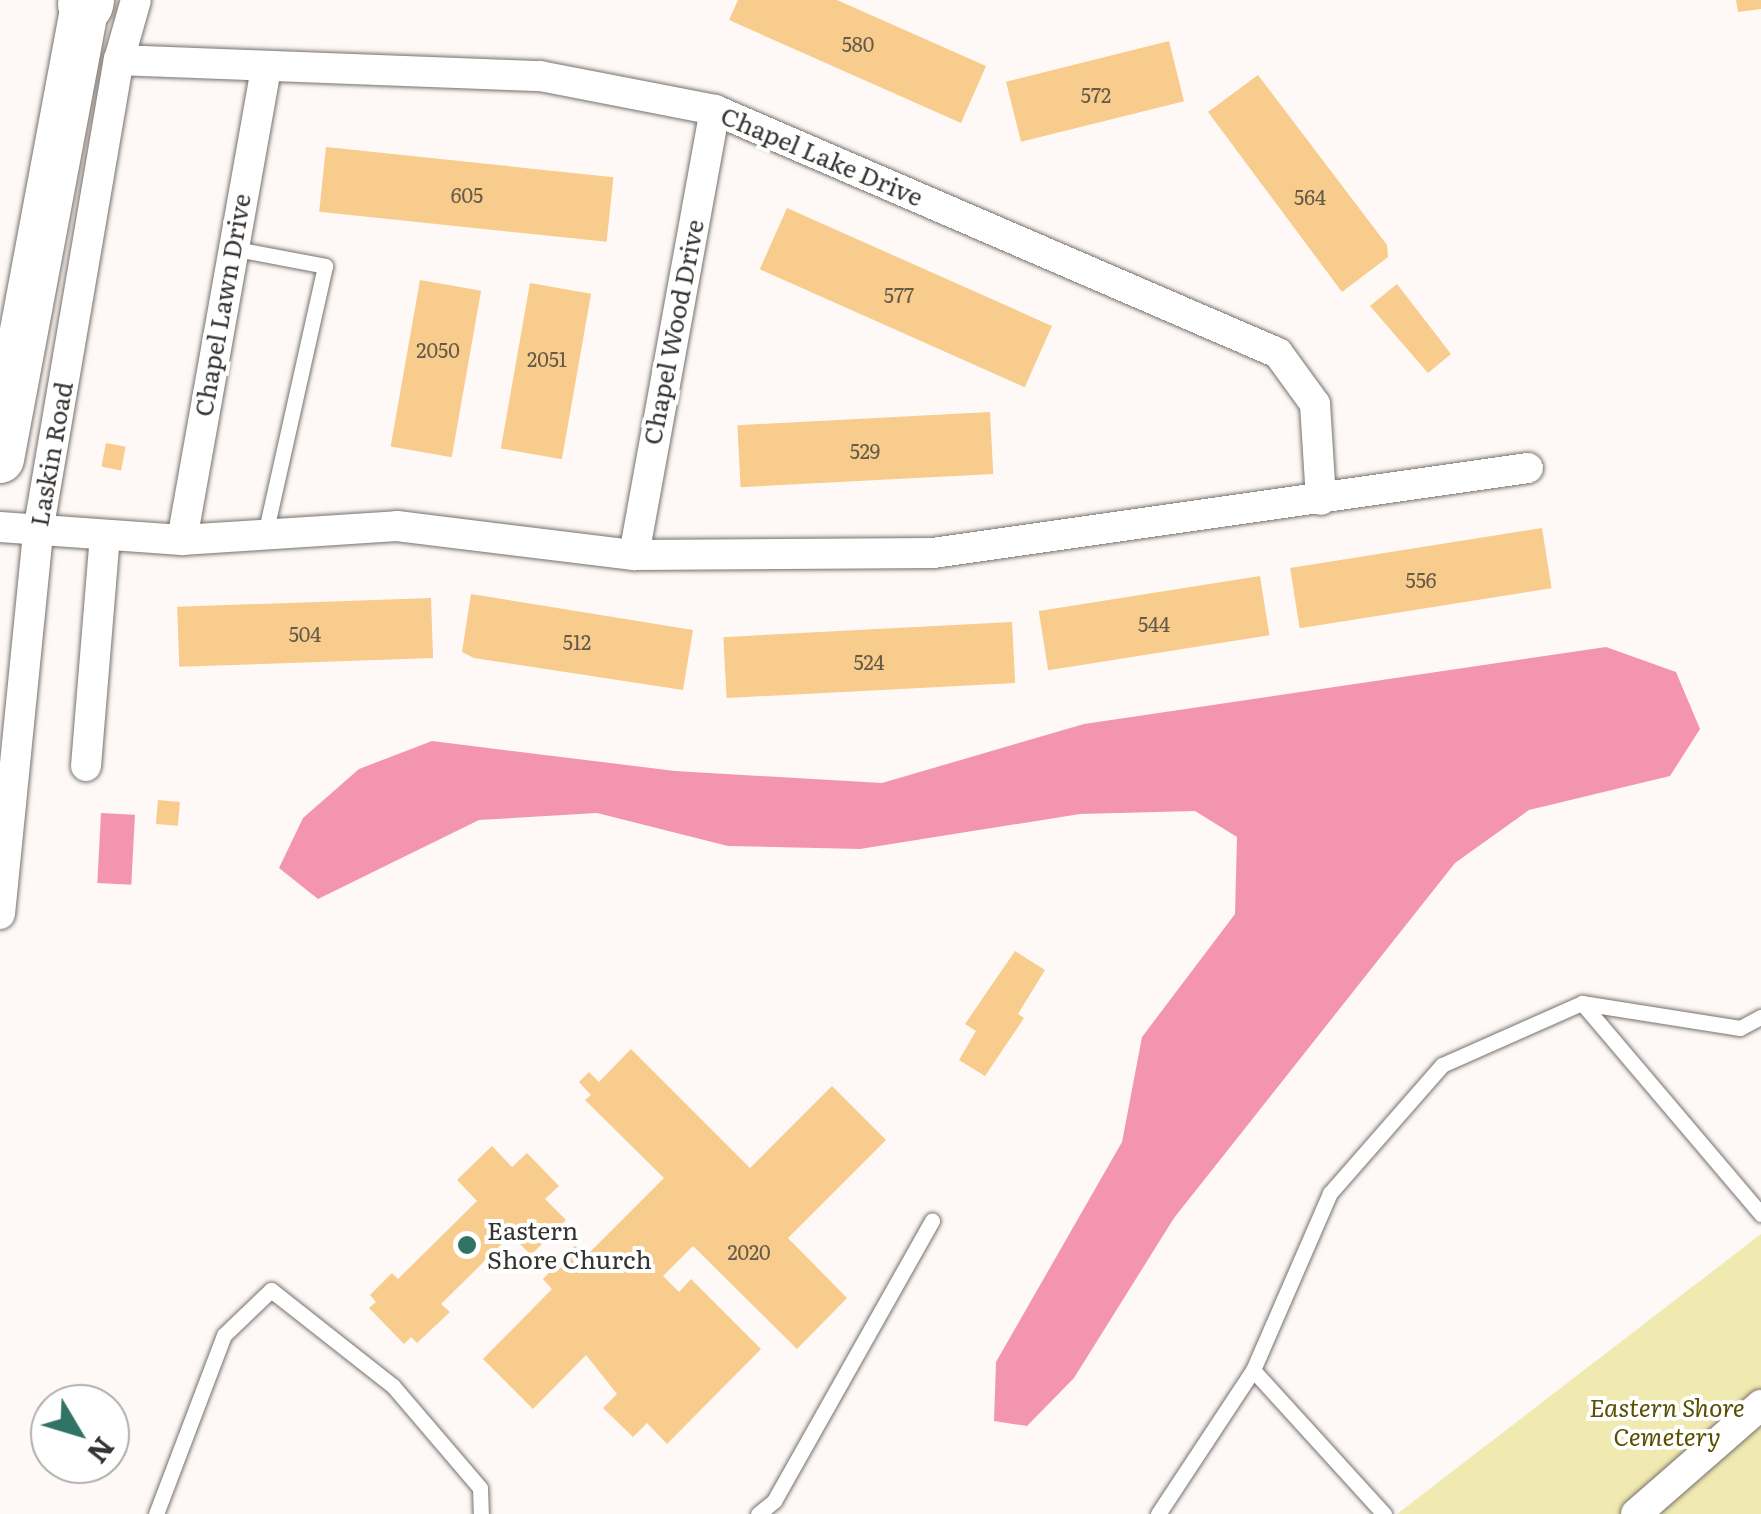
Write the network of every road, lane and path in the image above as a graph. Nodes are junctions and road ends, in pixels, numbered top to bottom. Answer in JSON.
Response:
{"nodes":[{"id":1,"x":98,"y":1,"type":"edge"},
{"id":2,"x":119,"y":60,"type":"junction"},
{"id":3,"x":266,"y":70,"type":"junction"},
{"id":4,"x":715,"y":110,"type":"junction"},
{"id":5,"x":231,"y":248,"type":"junction"},
{"id":6,"x":0,"y":459,"type":"edge"},
{"id":7,"x":1528,"y":468,"type":"dead end"},
{"id":8,"x":1321,"y":500,"type":"junction"},
{"id":9,"x":0,"y":527,"type":"edge"},
{"id":10,"x":38,"y":532,"type":"junction"},
{"id":11,"x":265,"y":535,"type":"junction"},
{"id":12,"x":105,"y":536,"type":"junction"},
{"id":13,"x":182,"y":540,"type":"junction"},
{"id":14,"x":634,"y":556,"type":"junction"},
{"id":15,"x":86,"y":766,"type":"dead end"},
{"id":16,"x":0,"y":914,"type":"edge"},
{"id":17,"x":1582,"y":1003,"type":"junction"},
{"id":18,"x":1761,"y":1017,"type":"edge"},
{"id":19,"x":1761,"y":1214,"type":"edge"},
{"id":20,"x":932,"y":1221,"type":"dead end"},
{"id":21,"x":1253,"y":1370,"type":"junction"},
{"id":22,"x":1761,"y":1405,"type":"edge"},
{"id":23,"x":156,"y":1514,"type":"edge"},
{"id":24,"x":481,"y":1514,"type":"edge"},
{"id":25,"x":758,"y":1514,"type":"edge"},
{"id":26,"x":1158,"y":1514,"type":"edge"},
{"id":27,"x":1384,"y":1514,"type":"edge"},
{"id":28,"x":1636,"y":1514,"type":"edge"}],
"edges":[{"from":1,"to":2,"type":"street","name":"Laskin Road"},
{"from":1,"to":6,"type":"main road","name":"Laskin Road"},
{"from":2,"to":3,"type":"street","name":"Chapel Lake Drive"},
{"from":2,"to":10,"type":"street","name":"Laskin Road"},
{"from":3,"to":4,"type":"street","name":"Chapel Lake Drive"},
{"from":3,"to":5,"type":"street","name":"Chapel Lawn Drive"},
{"from":4,"to":8,"type":"street","name":"Chapel Lake Drive"},
{"from":4,"to":14,"type":"street","name":"Chapel Wood Drive"},
{"from":5,"to":11,"type":"lane"},
{"from":5,"to":13,"type":"street","name":"Chapel Lawn Drive"},
{"from":7,"to":8,"type":"street"},
{"from":8,"to":14,"type":"street"},
{"from":9,"to":10,"type":"street"},
{"from":10,"to":12,"type":"street"},
{"from":10,"to":16,"type":"street","name":"Laskin Road"},
{"from":11,"to":13,"type":"street"},
{"from":11,"to":14,"type":"street"},
{"from":12,"to":13,"type":"street"},
{"from":12,"to":15,"type":"street"},
{"from":17,"to":18,"type":"lane"},
{"from":17,"to":19,"type":"lane"},
{"from":17,"to":21,"type":"lane"},
{"from":20,"to":25,"type":"lane"},
{"from":21,"to":26,"type":"lane"},
{"from":21,"to":27,"type":"lane"},
{"from":22,"to":28,"type":"street"},
{"from":23,"to":24,"type":"lane"}]}
